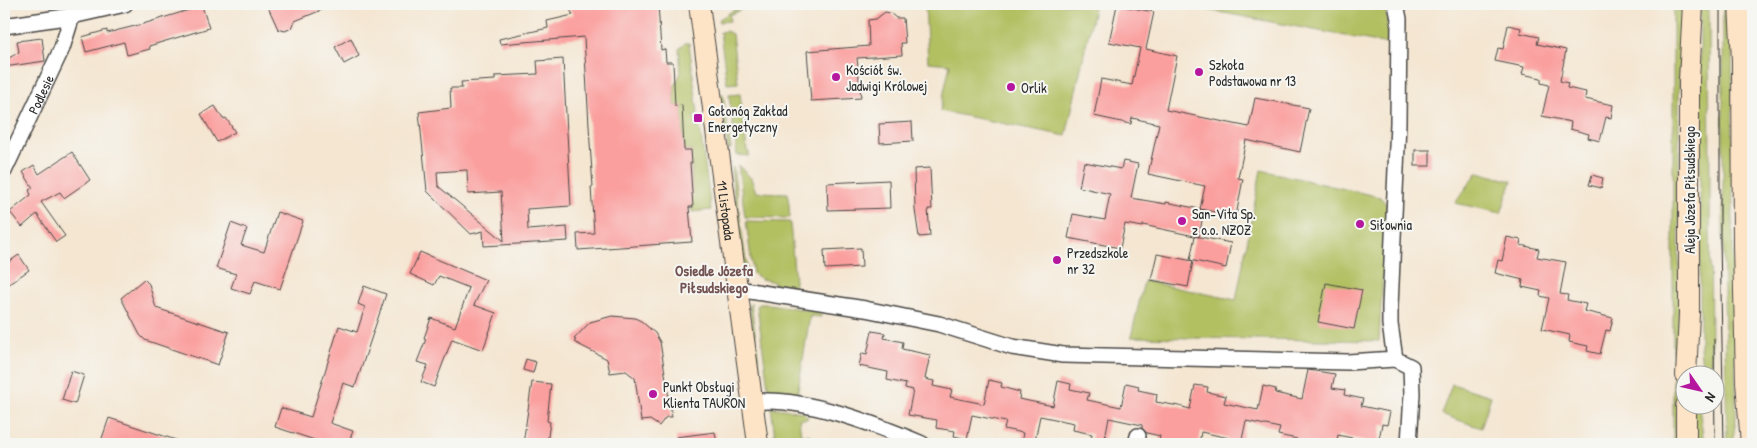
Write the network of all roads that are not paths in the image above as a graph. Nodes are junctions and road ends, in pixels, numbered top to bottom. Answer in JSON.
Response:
{"nodes":[{"id":1,"x":125,"y":4,"type":"edge"},
{"id":2,"x":699,"y":4,"type":"edge"},
{"id":3,"x":1396,"y":4,"type":"edge"},
{"id":4,"x":1693,"y":4,"type":"edge"},
{"id":5,"x":1739,"y":4,"type":"edge"},
{"id":6,"x":72,"y":16,"type":"junction"},
{"id":7,"x":4,"y":26,"type":"edge"},
{"id":8,"x":4,"y":171,"type":"edge"},
{"id":9,"x":736,"y":289,"type":"junction"},
{"id":10,"x":1395,"y":359,"type":"junction"},
{"id":11,"x":1686,"y":366,"type":"edge"},
{"id":12,"x":752,"y":402,"type":"junction"},
{"id":13,"x":1686,"y":416,"type":"edge"},
{"id":14,"x":758,"y":444,"type":"edge"},
{"id":15,"x":922,"y":444,"type":"edge"},
{"id":16,"x":1409,"y":444,"type":"edge"},
{"id":17,"x":1686,"y":444,"type":"edge"},
{"id":18,"x":1751,"y":444,"type":"edge"}],
"edges":[{"from":1,"to":6,"type":"street"},
{"from":2,"to":9,"type":"street","name":"11 Listopada"},
{"from":3,"to":10,"type":"street"},
{"from":4,"to":11,"type":"street","name":"Aleja Józefa Piłsudskiego"},
{"from":5,"to":18,"type":"street"},
{"from":6,"to":7,"type":"street"},
{"from":6,"to":8,"type":"street","name":"Podlesie"},
{"from":9,"to":10,"type":"street"},
{"from":9,"to":12,"type":"street","name":"11 Listopada"},
{"from":10,"to":16,"type":"street"},
{"from":12,"to":14,"type":"street","name":"11 Listopada"},
{"from":12,"to":15,"type":"street"},
{"from":13,"to":17,"type":"street"}]}
